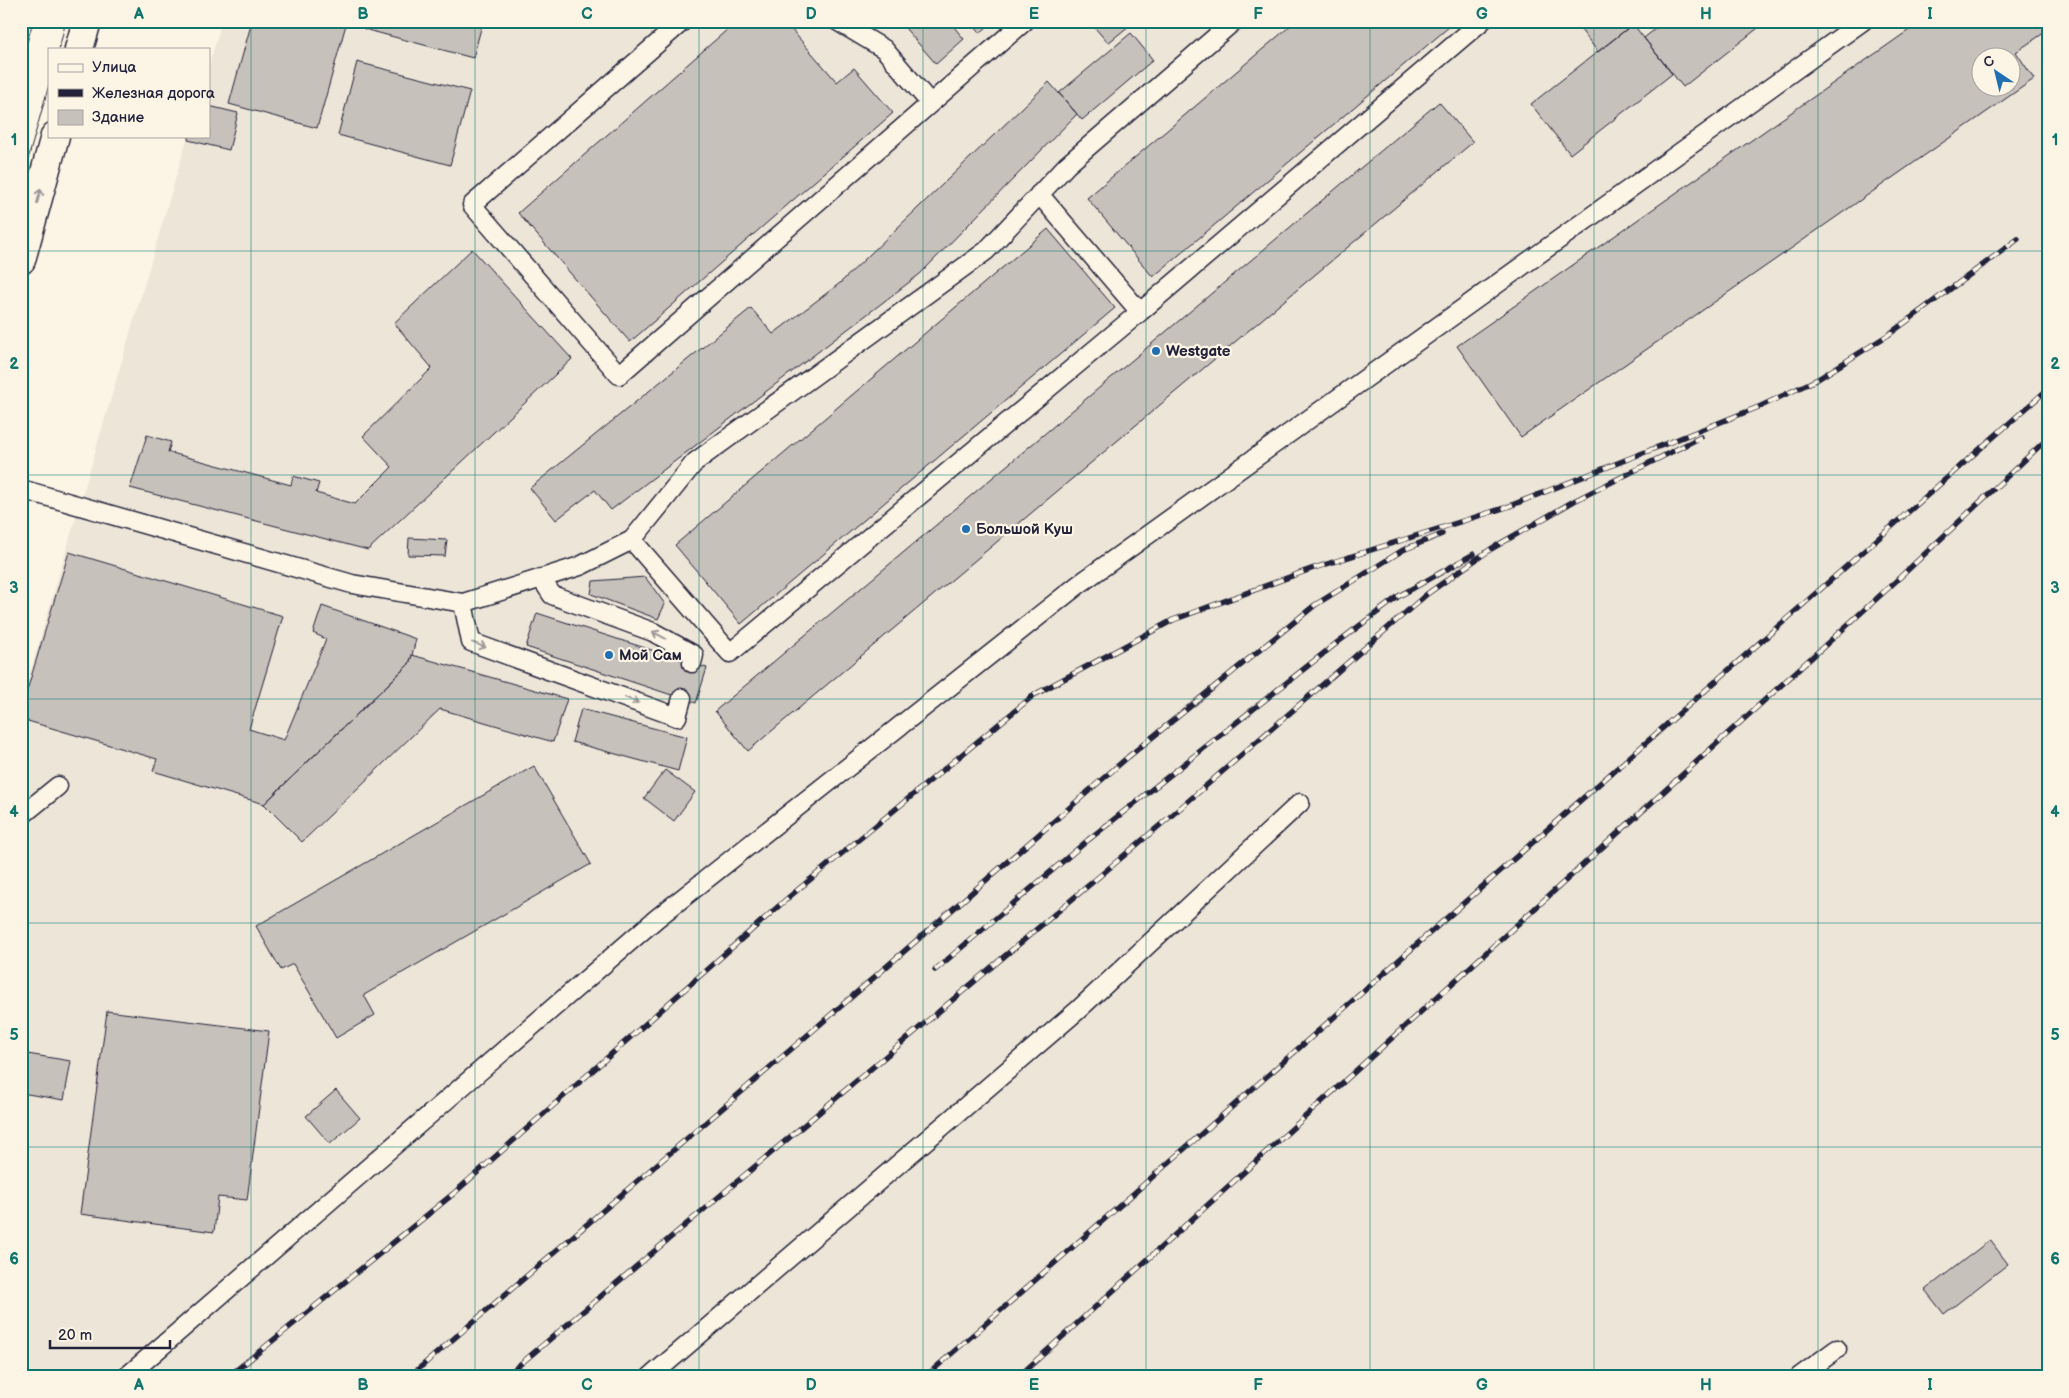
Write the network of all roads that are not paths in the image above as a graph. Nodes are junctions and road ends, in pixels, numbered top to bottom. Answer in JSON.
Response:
{"nodes":[{"id":1,"x":87,"y":21,"type":"edge"},
{"id":2,"x":683,"y":21,"type":"edge"},
{"id":3,"x":836,"y":21,"type":"edge"},
{"id":4,"x":1025,"y":21,"type":"edge"},
{"id":5,"x":1234,"y":21,"type":"edge"},
{"id":6,"x":1482,"y":21,"type":"edge"},
{"id":7,"x":1863,"y":21,"type":"edge"},
{"id":8,"x":79,"y":48,"type":"edge"},
{"id":9,"x":930,"y":103,"type":"junction"},
{"id":10,"x":54,"y":138,"type":"edge"},
{"id":11,"x":1039,"y":194,"type":"junction"},
{"id":12,"x":21,"y":260,"type":"edge"},
{"id":13,"x":1140,"y":312,"type":"junction"},
{"id":14,"x":21,"y":490,"type":"edge"},
{"id":15,"x":632,"y":540,"type":"junction"},
{"id":16,"x":541,"y":578,"type":"junction"},
{"id":17,"x":463,"y":603,"type":"junction"},
{"id":18,"x":692,"y":663,"type":"dead end"},
{"id":19,"x":682,"y":698,"type":"dead end"},
{"id":20,"x":58,"y":786,"type":"dead end"},
{"id":21,"x":1300,"y":803,"type":"dead end"},
{"id":22,"x":21,"y":816,"type":"edge"},
{"id":23,"x":1837,"y":1349,"type":"dead end"},
{"id":24,"x":126,"y":1377,"type":"edge"},
{"id":25,"x":650,"y":1377,"type":"edge"},
{"id":26,"x":1799,"y":1377,"type":"edge"}],
"edges":[{"from":1,"to":8,"type":"main road"},
{"from":2,"to":9,"type":"lane"},
{"from":3,"to":9,"type":"lane"},
{"from":4,"to":9,"type":"lane"},
{"from":5,"to":11,"type":"lane"},
{"from":6,"to":13,"type":"lane"},
{"from":7,"to":24,"type":"lane"},
{"from":12,"to":10,"type":"main road","one_way":true},
{"from":11,"to":13,"type":"lane"},
{"from":11,"to":15,"type":"lane"},
{"from":13,"to":15,"type":"lane"},
{"from":14,"to":17,"type":"lane"},
{"from":15,"to":16,"type":"lane"},
{"from":16,"to":17,"type":"lane"},
{"from":18,"to":16,"type":"lane","one_way":true},
{"from":17,"to":19,"type":"lane","one_way":true},
{"from":20,"to":22,"type":"lane"},
{"from":21,"to":25,"type":"lane"},
{"from":23,"to":26,"type":"lane"}]}
